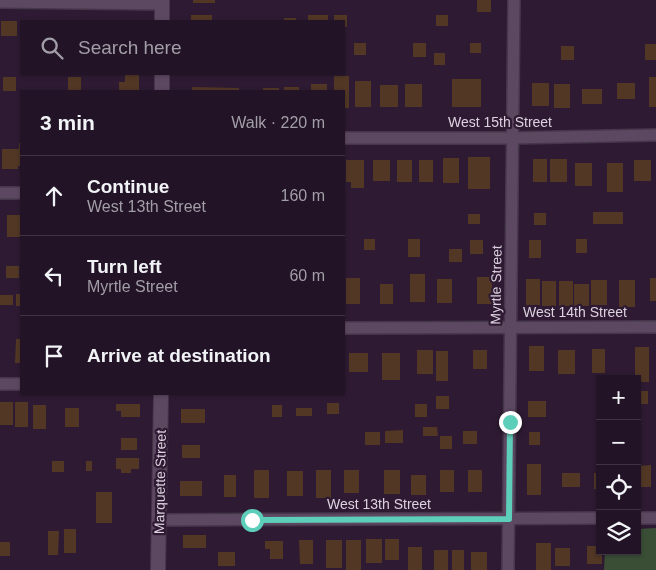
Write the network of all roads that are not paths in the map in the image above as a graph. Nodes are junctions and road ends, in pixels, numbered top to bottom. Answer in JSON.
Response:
{"nodes":[{"id":1,"x":514,"y":0,"type":"edge"},
{"id":2,"x":0,"y":2,"type":"edge"},
{"id":3,"x":162,"y":2,"type":"edge"},
{"id":4,"x":162,"y":20,"type":"edge"},
{"id":5,"x":162,"y":75,"type":"edge"},
{"id":6,"x":162,"y":90,"type":"edge"},
{"id":7,"x":656,"y":135,"type":"edge"},
{"id":8,"x":345,"y":138,"type":"edge"},
{"id":9,"x":513,"y":138,"type":"junction"},
{"id":10,"x":0,"y":192,"type":"edge"},
{"id":11,"x":20,"y":193,"type":"edge"},
{"id":12,"x":511,"y":327,"type":"junction"},
{"id":13,"x":656,"y":327,"type":"edge"},
{"id":14,"x":345,"y":328,"type":"edge"},
{"id":15,"x":0,"y":384,"type":"edge"},
{"id":16,"x":20,"y":384,"type":"edge"},
{"id":17,"x":161,"y":395,"type":"edge"},
{"id":18,"x":596,"y":518,"type":"edge"},
{"id":19,"x":641,"y":518,"type":"edge"},
{"id":20,"x":656,"y":518,"type":"edge"},
{"id":21,"x":509,"y":519,"type":"junction"},
{"id":22,"x":159,"y":520,"type":"junction"},
{"id":23,"x":158,"y":570,"type":"edge"},
{"id":24,"x":508,"y":570,"type":"edge"}],
"edges":[{"from":1,"to":9,"type":"street","name":"Myrtle Street"},
{"from":2,"to":3,"type":"street"},
{"from":3,"to":4,"type":"street"},
{"from":5,"to":6,"type":"street"},
{"from":7,"to":9,"type":"street","name":"West 15th Street"},
{"from":8,"to":9,"type":"street","name":"West 15th Street"},
{"from":9,"to":12,"type":"street","name":"Myrtle Street"},
{"from":10,"to":11,"type":"street"},
{"from":12,"to":13,"type":"street","name":"West 14th Street"},
{"from":12,"to":14,"type":"street","name":"West 14th Street"},
{"from":12,"to":21,"type":"street","name":"Myrtle Street"},
{"from":15,"to":16,"type":"street"},
{"from":17,"to":22,"type":"street","name":"Marquette Street"},
{"from":18,"to":21,"type":"street","name":"West 13th Street"},
{"from":19,"to":20,"type":"street"},
{"from":21,"to":22,"type":"street","name":"West 13th Street"},
{"from":21,"to":24,"type":"street","name":"Myrtle Street"},
{"from":22,"to":23,"type":"street","name":"Marquette Street"}]}
